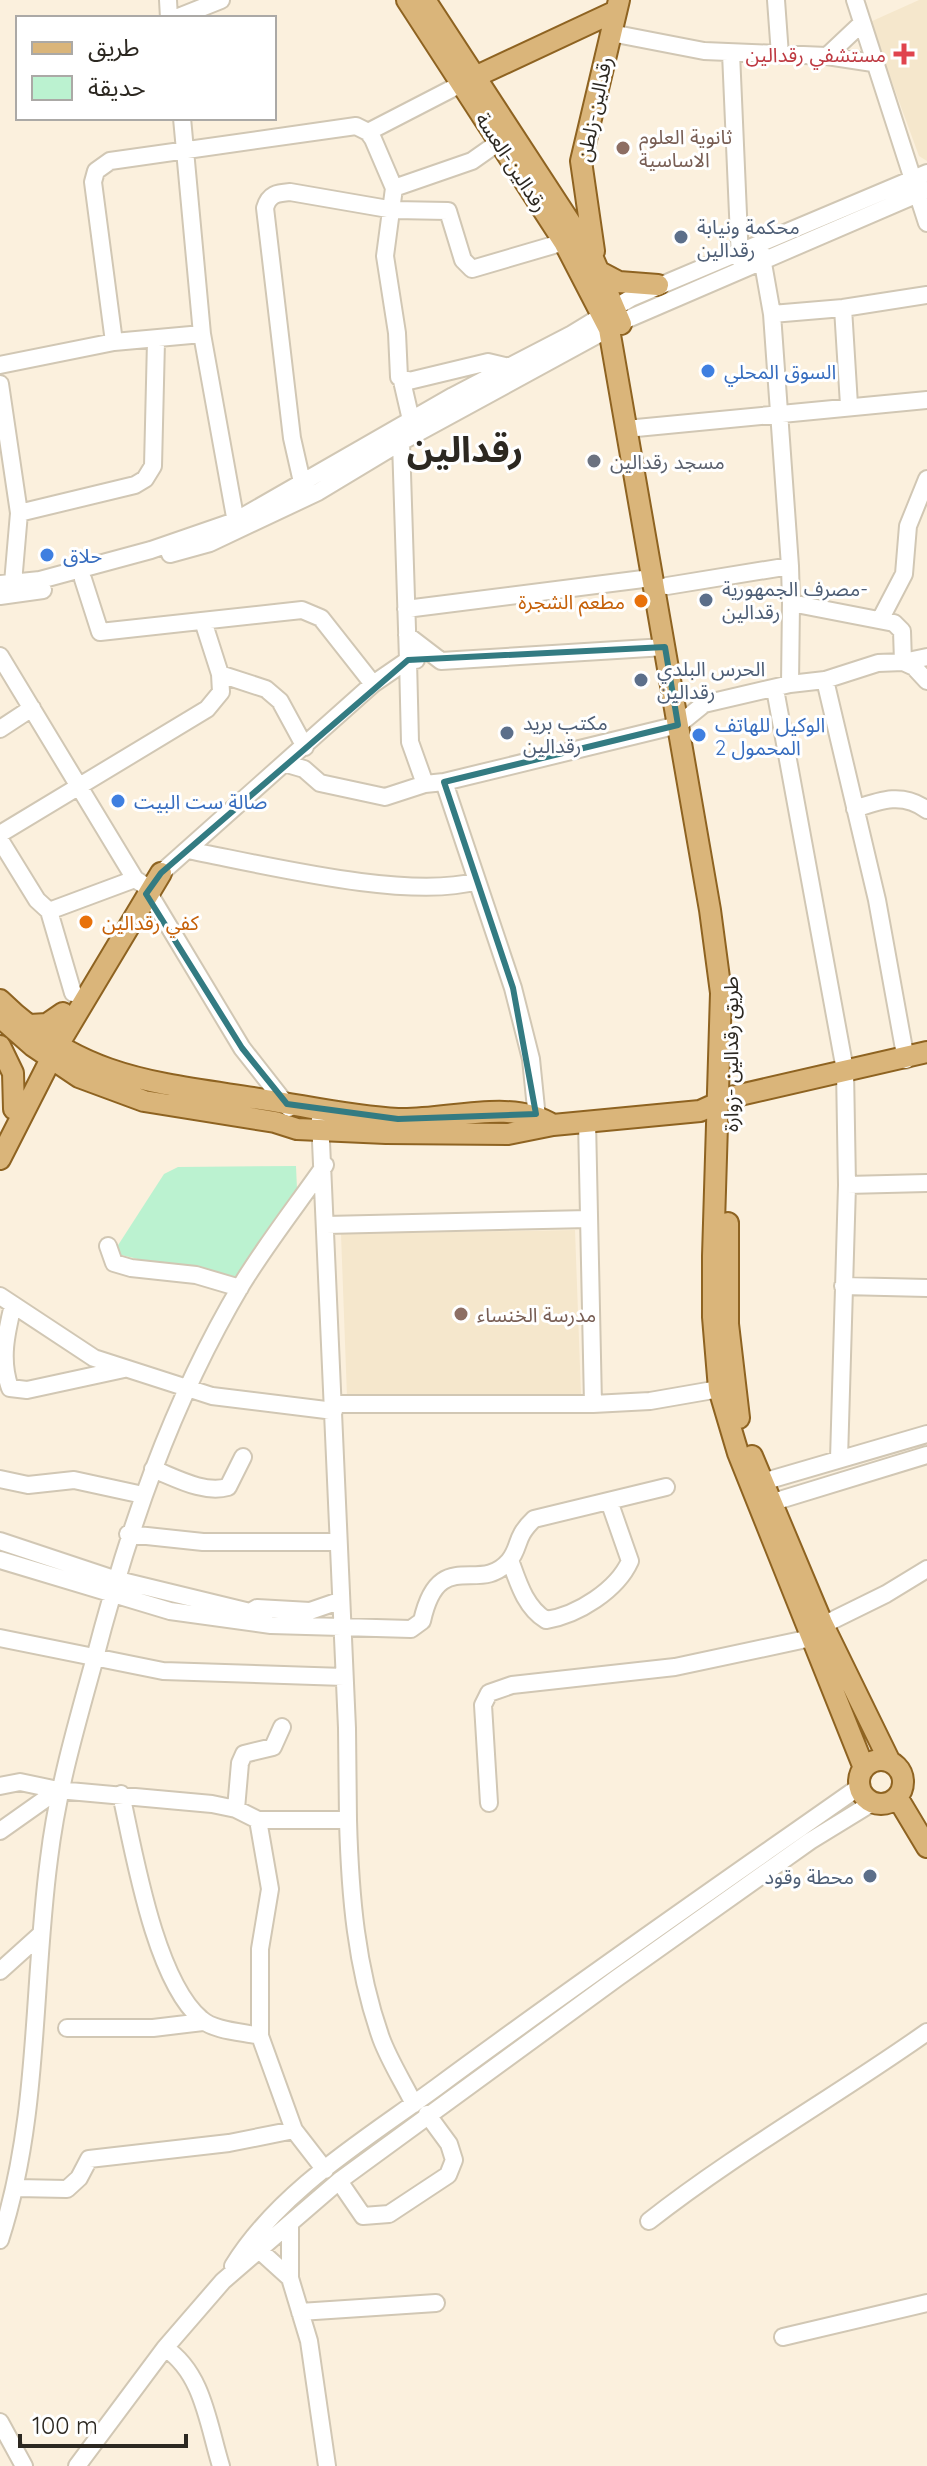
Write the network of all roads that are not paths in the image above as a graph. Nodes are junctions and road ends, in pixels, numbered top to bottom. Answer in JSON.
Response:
{"nodes":[{"id":1,"x":221,"y":0,"type":"edge"},
{"id":2,"x":407,"y":0,"type":"edge"},
{"id":3,"x":425,"y":0,"type":"edge"},
{"id":4,"x":776,"y":0,"type":"edge"},
{"id":5,"x":855,"y":0,"type":"edge"},
{"id":6,"x":617,"y":6,"type":"edge"},
{"id":7,"x":181,"y":16,"type":"edge"},
{"id":8,"x":862,"y":23,"type":"junction"},
{"id":9,"x":611,"y":33,"type":"junction"},
{"id":10,"x":731,"y":53,"type":"junction"},
{"id":11,"x":780,"y":55,"type":"junction"},
{"id":12,"x":827,"y":56,"type":"junction"},
{"id":13,"x":873,"y":63,"type":"junction"},
{"id":14,"x":473,"y":88,"type":"junction"},
{"id":15,"x":182,"y":120,"type":"edge"},
{"id":16,"x":368,"y":132,"type":"junction"},
{"id":17,"x":499,"y":142,"type":"junction"},
{"id":18,"x":186,"y":152,"type":"junction"},
{"id":19,"x":921,"y":185,"type":"edge"},
{"id":20,"x":394,"y":188,"type":"junction"},
{"id":21,"x":394,"y":210,"type":"junction"},
{"id":22,"x":927,"y":223,"type":"edge"},
{"id":23,"x":564,"y":242,"type":"junction"},
{"id":24,"x":759,"y":242,"type":"junction"},
{"id":25,"x":738,"y":252,"type":"junction"},
{"id":26,"x":763,"y":262,"type":"junction"},
{"id":27,"x":598,"y":269,"type":"junction"},
{"id":28,"x":743,"y":269,"type":"junction"},
{"id":29,"x":658,"y":285,"type":"junction"},
{"id":30,"x":927,"y":295,"type":"edge"},
{"id":31,"x":843,"y":308,"type":"junction"},
{"id":32,"x":772,"y":314,"type":"junction"},
{"id":33,"x":612,"y":318,"type":"junction"},
{"id":34,"x":202,"y":334,"type":"junction"},
{"id":35,"x":156,"y":341,"type":"junction"},
{"id":36,"x":114,"y":342,"type":"junction"},
{"id":37,"x":0,"y":365,"type":"edge"},
{"id":38,"x":509,"y":367,"type":"junction"},
{"id":39,"x":402,"y":381,"type":"junction"},
{"id":40,"x":0,"y":384,"type":"edge"},
{"id":41,"x":927,"y":400,"type":"edge"},
{"id":42,"x":849,"y":405,"type":"junction"},
{"id":43,"x":779,"y":415,"type":"junction"},
{"id":44,"x":411,"y":420,"type":"junction"},
{"id":45,"x":632,"y":428,"type":"junction"},
{"id":46,"x":401,"y":442,"type":"junction"},
{"id":47,"x":927,"y":479,"type":"edge"},
{"id":48,"x":302,"y":482,"type":"junction"},
{"id":49,"x":19,"y":513,"type":"junction"},
{"id":50,"x":236,"y":526,"type":"junction"},
{"id":51,"x":790,"y":566,"type":"junction"},
{"id":52,"x":83,"y":579,"type":"junction"},
{"id":53,"x":659,"y":582,"type":"junction"},
{"id":54,"x":6,"y":584,"type":"edge"},
{"id":55,"x":0,"y":596,"type":"edge"},
{"id":56,"x":791,"y":603,"type":"junction"},
{"id":57,"x":406,"y":609,"type":"junction"},
{"id":58,"x":880,"y":620,"type":"junction"},
{"id":59,"x":203,"y":621,"type":"junction"},
{"id":60,"x":407,"y":635,"type":"junction"},
{"id":61,"x":665,"y":647,"type":"junction"},
{"id":62,"x":0,"y":656,"type":"edge"},
{"id":63,"x":927,"y":657,"type":"edge"},
{"id":64,"x":408,"y":660,"type":"junction"},
{"id":65,"x":441,"y":661,"type":"junction"},
{"id":66,"x":903,"y":662,"type":"junction"},
{"id":67,"x":220,"y":674,"type":"junction"},
{"id":68,"x":825,"y":680,"type":"junction"},
{"id":69,"x":927,"y":681,"type":"edge"},
{"id":70,"x":373,"y":684,"type":"junction"},
{"id":71,"x":782,"y":686,"type":"junction"},
{"id":72,"x":32,"y":708,"type":"junction"},
{"id":73,"x":683,"y":720,"type":"junction"},
{"id":74,"x":0,"y":729,"type":"edge"},
{"id":75,"x":305,"y":747,"type":"junction"},
{"id":76,"x":287,"y":764,"type":"junction"},
{"id":77,"x":444,"y":782,"type":"junction"},
{"id":78,"x":425,"y":784,"type":"junction"},
{"id":79,"x":77,"y":788,"type":"junction"},
{"id":80,"x":855,"y":809,"type":"junction"},
{"id":81,"x":926,"y":813,"type":"edge"},
{"id":82,"x":0,"y":837,"type":"edge"},
{"id":83,"x":187,"y":850,"type":"junction"},
{"id":84,"x":477,"y":881,"type":"junction"},
{"id":85,"x":147,"y":883,"type":"junction"},
{"id":86,"x":49,"y":911,"type":"junction"},
{"id":87,"x":73,"y":993,"type":"junction"},
{"id":88,"x":0,"y":1000,"type":"edge"},
{"id":89,"x":63,"y":1013,"type":"junction"},
{"id":90,"x":0,"y":1017,"type":"edge"},
{"id":91,"x":30,"y":1025,"type":"junction"},
{"id":92,"x":0,"y":1046,"type":"edge"},
{"id":93,"x":50,"y":1049,"type":"junction"},
{"id":94,"x":927,"y":1052,"type":"edge"},
{"id":95,"x":906,"y":1060,"type":"junction"},
{"id":96,"x":845,"y":1070,"type":"junction"},
{"id":97,"x":724,"y":1100,"type":"junction"},
{"id":98,"x":287,"y":1104,"type":"junction"},
{"id":99,"x":14,"y":1109,"type":"junction"},
{"id":100,"x":320,"y":1119,"type":"junction"},
{"id":101,"x":587,"y":1121,"type":"junction"},
{"id":102,"x":542,"y":1122,"type":"junction"},
{"id":103,"x":297,"y":1129,"type":"junction"},
{"id":104,"x":0,"y":1135,"type":"edge"},
{"id":105,"x":0,"y":1159,"type":"edge"},
{"id":106,"x":325,"y":1165,"type":"junction"},
{"id":107,"x":927,"y":1183,"type":"edge"},
{"id":108,"x":847,"y":1185,"type":"junction"},
{"id":109,"x":589,"y":1219,"type":"junction"},
{"id":110,"x":326,"y":1225,"type":"junction"},
{"id":111,"x":108,"y":1246,"type":"dead end"},
{"id":112,"x":843,"y":1286,"type":"junction"},
{"id":113,"x":240,"y":1288,"type":"junction"},
{"id":114,"x":927,"y":1288,"type":"edge"},
{"id":115,"x":6,"y":1300,"type":"edge"},
{"id":116,"x":125,"y":1369,"type":"junction"},
{"id":117,"x":186,"y":1389,"type":"junction"},
{"id":118,"x":719,"y":1389,"type":"junction"},
{"id":119,"x":593,"y":1404,"type":"junction"},
{"id":120,"x":333,"y":1408,"type":"junction"},
{"id":121,"x":927,"y":1434,"type":"edge"},
{"id":122,"x":927,"y":1455,"type":"edge"},
{"id":123,"x":243,"y":1457,"type":"dead end"},
{"id":124,"x":839,"y":1459,"type":"junction"},
{"id":125,"x":153,"y":1469,"type":"junction"},
{"id":126,"x":0,"y":1479,"type":"edge"},
{"id":127,"x":757,"y":1484,"type":"junction"},
{"id":128,"x":666,"y":1487,"type":"dead end"},
{"id":129,"x":143,"y":1495,"type":"junction"},
{"id":130,"x":609,"y":1501,"type":"junction"},
{"id":131,"x":766,"y":1504,"type":"junction"},
{"id":132,"x":128,"y":1534,"type":"junction"},
{"id":133,"x":0,"y":1541,"type":"edge"},
{"id":134,"x":337,"y":1542,"type":"junction"},
{"id":135,"x":0,"y":1560,"type":"edge"},
{"id":136,"x":510,"y":1560,"type":"junction"},
{"id":137,"x":927,"y":1569,"type":"edge"},
{"id":138,"x":112,"y":1586,"type":"junction"},
{"id":139,"x":339,"y":1601,"type":"junction"},
{"id":140,"x":342,"y":1626,"type":"junction"},
{"id":141,"x":817,"y":1631,"type":"junction"},
{"id":142,"x":0,"y":1638,"type":"edge"},
{"id":143,"x":94,"y":1660,"type":"junction"},
{"id":144,"x":344,"y":1677,"type":"junction"},
{"id":145,"x":282,"y":1727,"type":"dead end"},
{"id":146,"x":890,"y":1762,"type":"junction"},
{"id":147,"x":0,"y":1786,"type":"edge"},
{"id":148,"x":865,"y":1786,"type":"junction"},
{"id":149,"x":58,"y":1790,"type":"junction"},
{"id":150,"x":121,"y":1794,"type":"junction"},
{"id":151,"x":897,"y":1797,"type":"junction"},
{"id":152,"x":489,"y":1803,"type":"dead end"},
{"id":153,"x":236,"y":1809,"type":"junction"},
{"id":154,"x":258,"y":1820,"type":"junction"},
{"id":155,"x":348,"y":1820,"type":"junction"},
{"id":156,"x":0,"y":1831,"type":"edge"},
{"id":157,"x":927,"y":1847,"type":"edge"},
{"id":158,"x":40,"y":1935,"type":"junction"},
{"id":159,"x":0,"y":1971,"type":"edge"},
{"id":160,"x":203,"y":2022,"type":"junction"},
{"id":161,"x":67,"y":2028,"type":"dead end"},
{"id":162,"x":927,"y":2032,"type":"edge"},
{"id":163,"x":260,"y":2036,"type":"junction"},
{"id":164,"x":421,"y":2109,"type":"junction"},
{"id":165,"x":294,"y":2130,"type":"junction"},
{"id":166,"x":325,"y":2170,"type":"junction"},
{"id":167,"x":339,"y":2181,"type":"junction"},
{"id":168,"x":17,"y":2188,"type":"junction"},
{"id":169,"x":649,"y":2221,"type":"dead end"},
{"id":170,"x":290,"y":2225,"type":"junction"},
{"id":171,"x":0,"y":2240,"type":"edge"},
{"id":172,"x":259,"y":2250,"type":"junction"},
{"id":173,"x":290,"y":2278,"type":"junction"},
{"id":174,"x":223,"y":2281,"type":"junction"},
{"id":175,"x":436,"y":2303,"type":"dead end"},
{"id":176,"x":927,"y":2303,"type":"edge"},
{"id":177,"x":300,"y":2312,"type":"junction"},
{"id":178,"x":783,"y":2337,"type":"dead end"},
{"id":179,"x":165,"y":2348,"type":"junction"},
{"id":180,"x":0,"y":2422,"type":"edge"},
{"id":181,"x":24,"y":2466,"type":"edge"},
{"id":182,"x":77,"y":2466,"type":"edge"},
{"id":183,"x":221,"y":2466,"type":"edge"},
{"id":184,"x":327,"y":2466,"type":"edge"}],
"edges":[{"from":1,"to":7,"type":"street"},
{"from":2,"to":14,"type":"main road","name":"رقدالين-العسة"},
{"from":3,"to":14,"type":"main road","name":"رقدالين-العسة"},
{"from":4,"to":11,"type":"street"},
{"from":5,"to":8,"type":"street"},
{"from":6,"to":9,"type":"main road","name":"رقدالين-زلطن"},
{"from":6,"to":14,"type":"main road"},
{"from":8,"to":12,"type":"street"},
{"from":8,"to":13,"type":"street"},
{"from":9,"to":10,"type":"street"},
{"from":9,"to":27,"type":"main road","name":"رقدالين-زلطن"},
{"from":10,"to":11,"type":"street"},
{"from":10,"to":25,"type":"street"},
{"from":11,"to":12,"type":"street"},
{"from":12,"to":13,"type":"street"},
{"from":13,"to":19,"type":"street"},
{"from":14,"to":16,"type":"street"},
{"from":14,"to":17,"type":"main road","name":"رقدالين-العسة"},
{"from":14,"to":27,"type":"main road","name":"رقدالين-العسة"},
{"from":15,"to":18,"type":"street"},
{"from":16,"to":18,"type":"street"},
{"from":16,"to":20,"type":"street"},
{"from":17,"to":20,"type":"street"},
{"from":17,"to":23,"type":"main road","name":"رقدالين-العسة"},
{"from":18,"to":34,"type":"street"},
{"from":18,"to":36,"type":"street"},
{"from":19,"to":22,"type":"street"},
{"from":19,"to":24,"type":"street"},
{"from":19,"to":26,"type":"street"},
{"from":20,"to":21,"type":"street"},
{"from":21,"to":23,"type":"street"},
{"from":21,"to":39,"type":"street"},
{"from":21,"to":48,"type":"street"},
{"from":23,"to":33,"type":"main road","name":"رقدالين-العسة"},
{"from":24,"to":25,"type":"street"},
{"from":24,"to":26,"type":"street"},
{"from":25,"to":28,"type":"street"},
{"from":25,"to":29,"type":"street"},
{"from":26,"to":28,"type":"street"},
{"from":26,"to":32,"type":"street"},
{"from":27,"to":29,"type":"main road"},
{"from":27,"to":33,"type":"main road","name":"رقدالين-العسة"},
{"from":28,"to":33,"type":"street"},
{"from":29,"to":33,"type":"street"},
{"from":30,"to":31,"type":"street"},
{"from":31,"to":32,"type":"street"},
{"from":31,"to":42,"type":"street"},
{"from":32,"to":43,"type":"street"},
{"from":33,"to":38,"type":"street"},
{"from":33,"to":45,"type":"main road","name":"طريق رقدالين -زوارة"},
{"from":33,"to":46,"type":"street"},
{"from":34,"to":35,"type":"street"},
{"from":34,"to":50,"type":"street"},
{"from":35,"to":36,"type":"street"},
{"from":35,"to":49,"type":"street"},
{"from":36,"to":37,"type":"street"},
{"from":38,"to":39,"type":"street"},
{"from":38,"to":44,"type":"street"},
{"from":39,"to":44,"type":"street"},
{"from":40,"to":49,"type":"street"},
{"from":41,"to":42,"type":"street"},
{"from":42,"to":43,"type":"street"},
{"from":43,"to":45,"type":"street"},
{"from":43,"to":51,"type":"street"},
{"from":44,"to":46,"type":"street"},
{"from":44,"to":48,"type":"street"},
{"from":45,"to":53,"type":"main road","name":"طريق رقدالين -زوارة"},
{"from":46,"to":50,"type":"street"},
{"from":46,"to":57,"type":"street"},
{"from":47,"to":58,"type":"street"},
{"from":48,"to":50,"type":"street"},
{"from":49,"to":54,"type":"street"},
{"from":50,"to":52,"type":"street"},
{"from":50,"to":54,"type":"street"},
{"from":51,"to":53,"type":"street"},
{"from":51,"to":56,"type":"street"},
{"from":52,"to":55,"type":"street"},
{"from":52,"to":59,"type":"street"},
{"from":53,"to":57,"type":"street"},
{"from":53,"to":61,"type":"main road","name":"طريق رقدالين -زوارة"},
{"from":53,"to":73,"type":"main road","name":"طريق رقدالين -زوارة"},
{"from":56,"to":58,"type":"street"},
{"from":56,"to":71,"type":"street"},
{"from":57,"to":60,"type":"street"},
{"from":58,"to":66,"type":"street"},
{"from":59,"to":67,"type":"street"},
{"from":59,"to":70,"type":"street"},
{"from":60,"to":64,"type":"street"},
{"from":60,"to":65,"type":"street"},
{"from":61,"to":65,"type":"street"},
{"from":61,"to":73,"type":"main road","name":"طريق رقدالين -زوارة"},
{"from":62,"to":72,"type":"street"},
{"from":63,"to":66,"type":"street"},
{"from":64,"to":65,"type":"street"},
{"from":64,"to":70,"type":"street"},
{"from":64,"to":78,"type":"street"},
{"from":66,"to":68,"type":"street"},
{"from":66,"to":69,"type":"street"},
{"from":67,"to":75,"type":"street"},
{"from":67,"to":79,"type":"street"},
{"from":68,"to":71,"type":"street"},
{"from":68,"to":80,"type":"street"},
{"from":70,"to":75,"type":"street"},
{"from":71,"to":73,"type":"street"},
{"from":71,"to":96,"type":"street"},
{"from":72,"to":74,"type":"street"},
{"from":72,"to":79,"type":"street"},
{"from":73,"to":77,"type":"street"},
{"from":73,"to":97,"type":"main road","name":"طريق رقدالين -زوارة"},
{"from":75,"to":76,"type":"street"},
{"from":76,"to":78,"type":"street"},
{"from":76,"to":83,"type":"street"},
{"from":77,"to":78,"type":"street"},
{"from":77,"to":84,"type":"street"},
{"from":79,"to":82,"type":"street"},
{"from":79,"to":85,"type":"street"},
{"from":80,"to":81,"type":"street"},
{"from":80,"to":95,"type":"street"},
{"from":82,"to":86,"type":"street"},
{"from":83,"to":84,"type":"street"},
{"from":83,"to":85,"type":"street"},
{"from":84,"to":102,"type":"street"},
{"from":85,"to":86,"type":"street"},
{"from":85,"to":87,"type":"main road"},
{"from":85,"to":93,"type":"main road"},
{"from":85,"to":98,"type":"street"},
{"from":86,"to":87,"type":"street"},
{"from":87,"to":89,"type":"main road"},
{"from":88,"to":91,"type":"main road"},
{"from":89,"to":91,"type":"main road"},
{"from":89,"to":93,"type":"main road"},
{"from":90,"to":93,"type":"main road"},
{"from":91,"to":93,"type":"main road"},
{"from":92,"to":99,"type":"main road"},
{"from":93,"to":98,"type":"main road"},
{"from":93,"to":99,"type":"main road"},
{"from":93,"to":103,"type":"main road"},
{"from":93,"to":105,"type":"main road"},
{"from":94,"to":95,"type":"main road"},
{"from":95,"to":96,"type":"main road"},
{"from":96,"to":97,"type":"main road"},
{"from":96,"to":108,"type":"street"},
{"from":97,"to":101,"type":"main road"},
{"from":97,"to":118,"type":"main road","name":"طريق رقدالين -زوارة"},
{"from":97,"to":127,"type":"main road","name":"طريق رقدالين -زوارة"},
{"from":98,"to":100,"type":"main road"},
{"from":98,"to":103,"type":"street"},
{"from":99,"to":104,"type":"main road"},
{"from":100,"to":102,"type":"main road"},
{"from":100,"to":103,"type":"main road"},
{"from":100,"to":106,"type":"street"},
{"from":101,"to":102,"type":"main road"},
{"from":101,"to":109,"type":"street"},
{"from":106,"to":110,"type":"street"},
{"from":106,"to":113,"type":"street"},
{"from":107,"to":108,"type":"street"},
{"from":108,"to":112,"type":"street"},
{"from":109,"to":110,"type":"street"},
{"from":109,"to":119,"type":"street"},
{"from":110,"to":120,"type":"street"},
{"from":111,"to":113,"type":"street"},
{"from":112,"to":114,"type":"street"},
{"from":112,"to":124,"type":"street"},
{"from":113,"to":117,"type":"street"},
{"from":115,"to":116,"type":"street"},
{"from":115,"to":116,"type":"street"},
{"from":116,"to":117,"type":"street"},
{"from":117,"to":120,"type":"street"},
{"from":117,"to":125,"type":"street"},
{"from":118,"to":119,"type":"street"},
{"from":118,"to":127,"type":"main road","name":"طريق رقدالين -زوارة"},
{"from":119,"to":120,"type":"street"},
{"from":120,"to":134,"type":"street"},
{"from":121,"to":124,"type":"street"},
{"from":122,"to":131,"type":"street"},
{"from":123,"to":125,"type":"street"},
{"from":124,"to":127,"type":"street"},
{"from":125,"to":129,"type":"street"},
{"from":126,"to":129,"type":"street"},
{"from":127,"to":131,"type":"main road","name":"طريق رقدالين -زوارة"},
{"from":128,"to":130,"type":"street"},
{"from":129,"to":132,"type":"street"},
{"from":130,"to":136,"type":"street"},
{"from":130,"to":136,"type":"street"},
{"from":131,"to":141,"type":"main road","name":"طريق رقدالين -زوارة"},
{"from":132,"to":134,"type":"street"},
{"from":132,"to":138,"type":"street"},
{"from":133,"to":138,"type":"street"},
{"from":134,"to":139,"type":"street"},
{"from":135,"to":138,"type":"street"},
{"from":136,"to":140,"type":"street"},
{"from":137,"to":141,"type":"street"},
{"from":138,"to":139,"type":"street"},
{"from":138,"to":140,"type":"street"},
{"from":138,"to":143,"type":"street"},
{"from":139,"to":140,"type":"street"},
{"from":140,"to":144,"type":"street"},
{"from":141,"to":146,"type":"main road","name":"طريق رقدالين -زوارة"},
{"from":141,"to":148,"type":"main road","name":"طريق رقدالين -زوارة"},
{"from":141,"to":152,"type":"street"},
{"from":142,"to":143,"type":"street"},
{"from":143,"to":144,"type":"street"},
{"from":143,"to":149,"type":"street"},
{"from":144,"to":155,"type":"street"},
{"from":145,"to":153,"type":"street"},
{"from":146,"to":148,"type":"main road"},
{"from":146,"to":151,"type":"main road"},
{"from":147,"to":149,"type":"street"},
{"from":148,"to":151,"type":"main road"},
{"from":148,"to":164,"type":"street"},
{"from":149,"to":150,"type":"street"},
{"from":149,"to":156,"type":"street"},
{"from":149,"to":158,"type":"street"},
{"from":150,"to":153,"type":"street"},
{"from":150,"to":160,"type":"street"},
{"from":151,"to":157,"type":"main road"},
{"from":153,"to":154,"type":"street"},
{"from":154,"to":155,"type":"street"},
{"from":154,"to":163,"type":"street"},
{"from":155,"to":164,"type":"street"},
{"from":158,"to":159,"type":"street"},
{"from":158,"to":168,"type":"street"},
{"from":160,"to":161,"type":"street"},
{"from":160,"to":163,"type":"street"},
{"from":162,"to":169,"type":"street"},
{"from":163,"to":165,"type":"street"},
{"from":164,"to":166,"type":"street"},
{"from":164,"to":167,"type":"street"},
{"from":164,"to":167,"type":"street"},
{"from":165,"to":166,"type":"street"},
{"from":165,"to":168,"type":"street"},
{"from":166,"to":174,"type":"street"},
{"from":167,"to":170,"type":"street"},
{"from":168,"to":171,"type":"street"},
{"from":170,"to":172,"type":"street"},
{"from":170,"to":173,"type":"street"},
{"from":172,"to":173,"type":"street"},
{"from":172,"to":174,"type":"street"},
{"from":173,"to":177,"type":"street"},
{"from":174,"to":179,"type":"street"},
{"from":175,"to":177,"type":"street"},
{"from":176,"to":178,"type":"street"},
{"from":177,"to":184,"type":"street"},
{"from":179,"to":182,"type":"street"},
{"from":179,"to":183,"type":"street"},
{"from":180,"to":181,"type":"street"}]}
